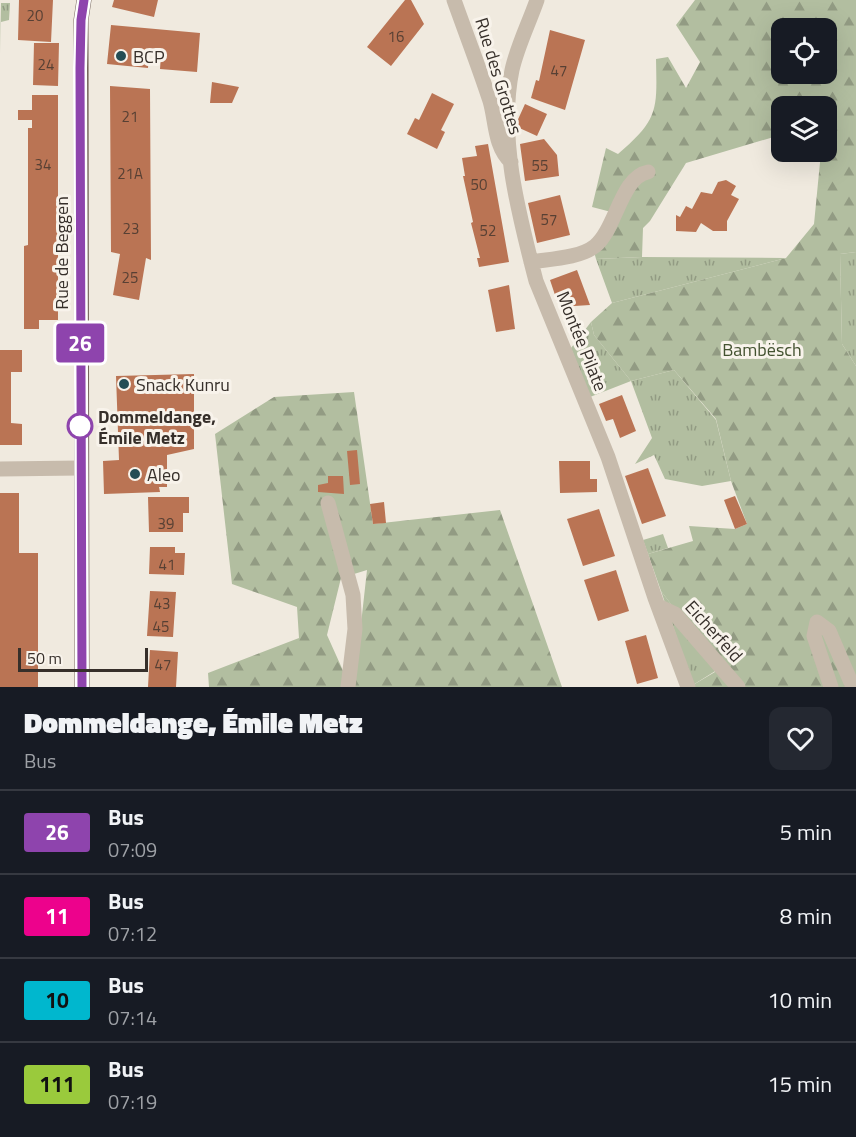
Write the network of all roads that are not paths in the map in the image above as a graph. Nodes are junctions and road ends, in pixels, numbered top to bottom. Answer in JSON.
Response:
{"nodes":[{"id":1,"x":84,"y":0,"type":"edge"},
{"id":2,"x":454,"y":0,"type":"edge"},
{"id":3,"x":537,"y":0,"type":"edge"},
{"id":4,"x":511,"y":162,"type":"junction"},
{"id":5,"x":648,"y":172,"type":"dead end"},
{"id":6,"x":531,"y":262,"type":"junction"},
{"id":7,"x":80,"y":468,"type":"junction"},
{"id":8,"x":0,"y":469,"type":"edge"},
{"id":9,"x":328,"y":503,"type":"dead end"},
{"id":10,"x":657,"y":606,"type":"junction"},
{"id":11,"x":82,"y":687,"type":"edge"},
{"id":12,"x":348,"y":687,"type":"edge"},
{"id":13,"x":688,"y":687,"type":"edge"},
{"id":14,"x":738,"y":687,"type":"edge"},
{"id":15,"x":831,"y":687,"type":"edge"},
{"id":16,"x":853,"y":687,"type":"edge"}],
"edges":[{"from":1,"to":7,"type":"main road","name":"Rue de Beggen"},
{"from":2,"to":4,"type":"street","name":"Rue des Grottes"},
{"from":3,"to":4,"type":"street","name":"Montée Pilate"},
{"from":4,"to":6,"type":"street","name":"Montée Pilate"},
{"from":5,"to":6,"type":"street"},
{"from":6,"to":10,"type":"street","name":"Montée Pilate"},
{"from":7,"to":8,"type":"street"},
{"from":7,"to":11,"type":"main road","name":"Rue de Beggen"},
{"from":9,"to":12,"type":"street"},
{"from":10,"to":13,"type":"street","name":"Montée Pilate"},
{"from":10,"to":14,"type":"street","name":"Eicherfeld"},
{"from":15,"to":16,"type":"street"}]}
